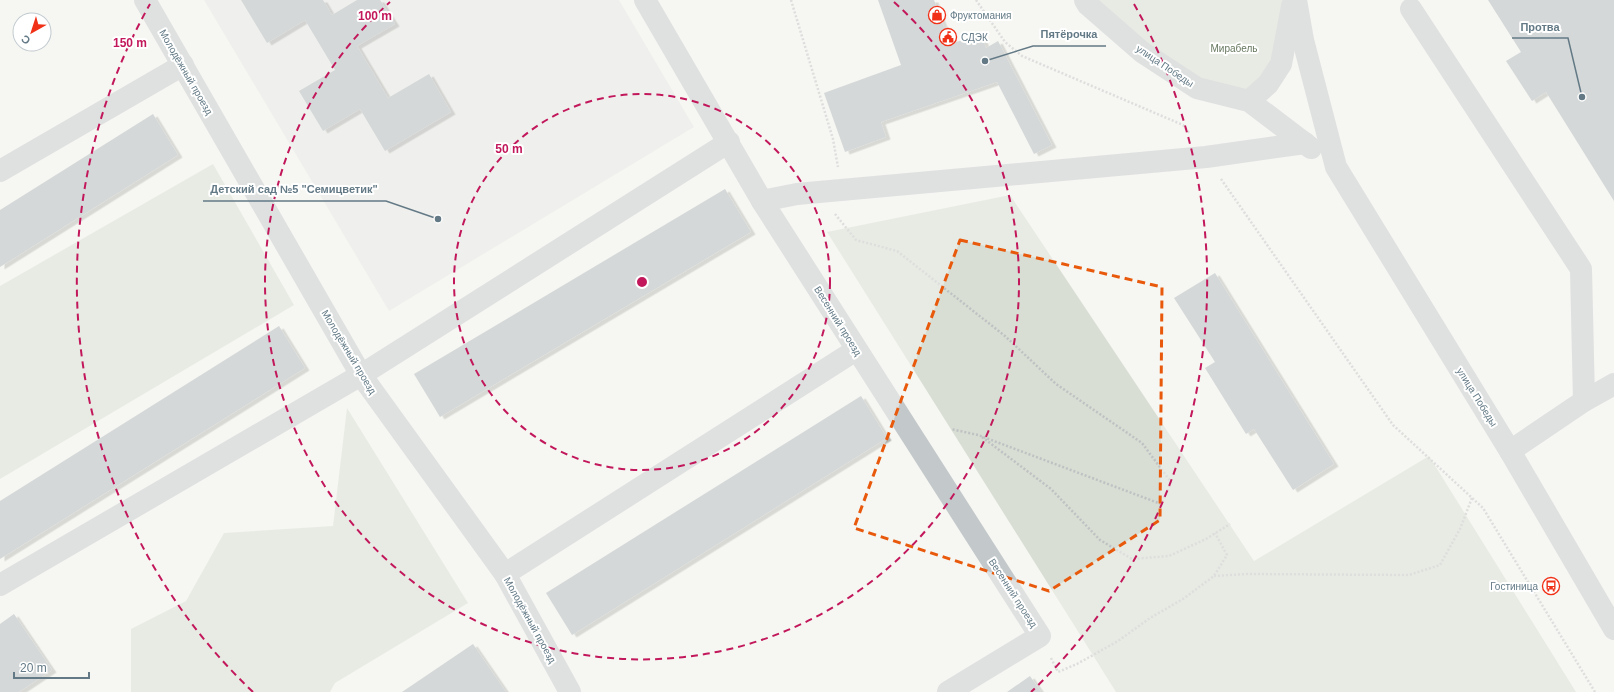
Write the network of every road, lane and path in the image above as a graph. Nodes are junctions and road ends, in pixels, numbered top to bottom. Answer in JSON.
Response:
{"nodes":[{"id":1,"x":144,"y":0,"type":"edge"},
{"id":2,"x":645,"y":0,"type":"edge"},
{"id":3,"x":791,"y":0,"type":"edge"},
{"id":4,"x":976,"y":0,"type":"edge"},
{"id":5,"x":1085,"y":0,"type":"edge"},
{"id":6,"x":1294,"y":0,"type":"edge"},
{"id":7,"x":1411,"y":9,"type":"dead end"},
{"id":8,"x":183,"y":65,"type":"junction"},
{"id":9,"x":1249,"y":101,"type":"junction"},
{"id":10,"x":729,"y":142,"type":"junction"},
{"id":11,"x":1305,"y":143,"type":"junction"},
{"id":12,"x":1206,"y":157,"type":"junction"},
{"id":13,"x":1336,"y":167,"type":"junction"},
{"id":14,"x":0,"y":171,"type":"edge"},
{"id":15,"x":842,"y":190,"type":"junction"},
{"id":16,"x":762,"y":202,"type":"junction"},
{"id":17,"x":856,"y":350,"type":"junction"},
{"id":18,"x":361,"y":376,"type":"junction"},
{"id":19,"x":1614,"y":384,"type":"edge"},
{"id":20,"x":1584,"y":401,"type":"junction"},
{"id":21,"x":951,"y":429,"type":"dead end"},
{"id":22,"x":978,"y":434,"type":"junction"},
{"id":23,"x":1510,"y":451,"type":"junction"},
{"id":24,"x":1472,"y":498,"type":"junction"},
{"id":25,"x":1230,"y":524,"type":"dead end"},
{"id":26,"x":1215,"y":533,"type":"junction"},
{"id":27,"x":505,"y":574,"type":"junction"},
{"id":28,"x":1214,"y":576,"type":"junction"},
{"id":29,"x":0,"y":585,"type":"edge"},
{"id":30,"x":1614,"y":629,"type":"edge"},
{"id":31,"x":1040,"y":636,"type":"junction"},
{"id":32,"x":570,"y":692,"type":"edge"},
{"id":33,"x":948,"y":692,"type":"edge"},
{"id":34,"x":1594,"y":692,"type":"edge"}],
"edges":[{"from":1,"to":8,"type":"street","name":"Молодёжный проезд"},
{"from":2,"to":10,"type":"street","name":"Весенний проезд"},
{"from":3,"to":15,"type":"path"},
{"from":4,"to":12,"type":"path"},
{"from":5,"to":9,"type":"street","name":"улица Победы"},
{"from":6,"to":9,"type":"street"},
{"from":6,"to":13,"type":"street","name":"улица Победы"},
{"from":7,"to":20,"type":"street"},
{"from":8,"to":14,"type":"street"},
{"from":8,"to":18,"type":"street","name":"Молодёжный проезд"},
{"from":9,"to":11,"type":"street","name":"улица Победы"},
{"from":10,"to":16,"type":"street","name":"Весенний проезд"},
{"from":10,"to":18,"type":"street"},
{"from":11,"to":12,"type":"street"},
{"from":11,"to":13,"type":"street","name":"улица Победы"},
{"from":12,"to":15,"type":"street"},
{"from":12,"to":24,"type":"path"},
{"from":13,"to":23,"type":"street","name":"улица Победы"},
{"from":15,"to":16,"type":"street"},
{"from":15,"to":22,"type":"path"},
{"from":16,"to":17,"type":"street","name":"Весенний проезд"},
{"from":17,"to":27,"type":"street"},
{"from":17,"to":31,"type":"street","name":"Весенний проезд"},
{"from":18,"to":27,"type":"street","name":"Молодёжный проезд"},
{"from":18,"to":29,"type":"street"},
{"from":19,"to":20,"type":"street"},
{"from":20,"to":23,"type":"street"},
{"from":21,"to":22,"type":"path"},
{"from":22,"to":26,"type":"path"},
{"from":23,"to":30,"type":"street","name":"улица Победы"},
{"from":24,"to":28,"type":"path"},
{"from":24,"to":34,"type":"path"},
{"from":25,"to":26,"type":"path"},
{"from":26,"to":28,"type":"path"},
{"from":27,"to":32,"type":"street","name":"Молодёжный проезд"},
{"from":28,"to":31,"type":"path"},
{"from":31,"to":33,"type":"street"}]}
